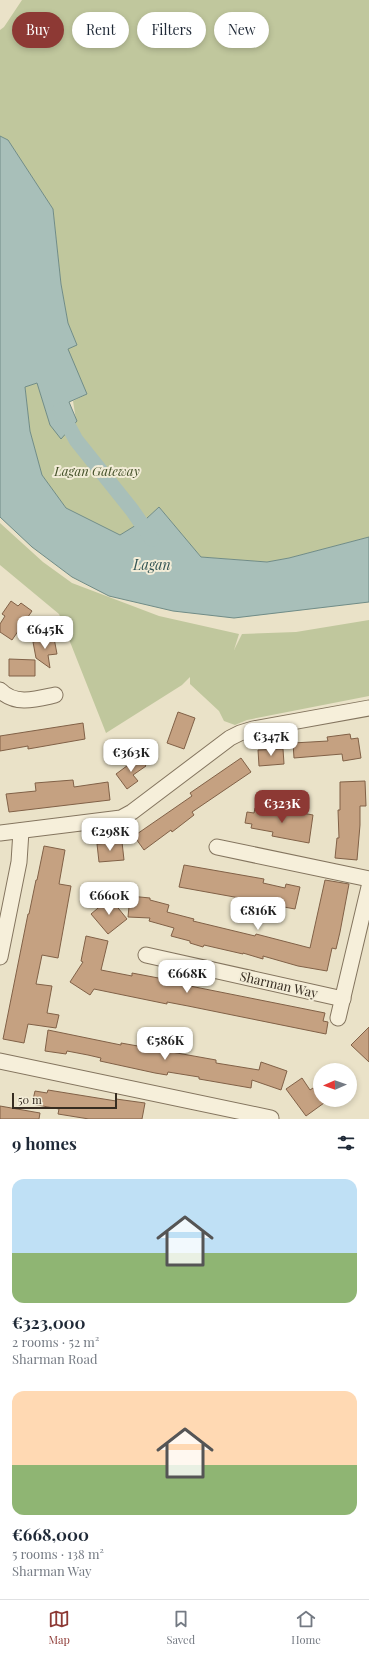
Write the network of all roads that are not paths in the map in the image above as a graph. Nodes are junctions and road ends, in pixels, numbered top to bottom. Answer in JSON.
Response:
{"nodes":[{"id":1,"x":0,"y":690,"type":"edge"},
{"id":2,"x":55,"y":695,"type":"dead end"},
{"id":3,"x":369,"y":709,"type":"edge"},
{"id":4,"x":22,"y":831,"type":"junction"},
{"id":5,"x":0,"y":833,"type":"edge"},
{"id":6,"x":217,"y":847,"type":"dead end"},
{"id":7,"x":369,"y":879,"type":"edge"},
{"id":8,"x":369,"y":887,"type":"edge"},
{"id":9,"x":146,"y":955,"type":"dead end"},
{"id":10,"x":0,"y":957,"type":"edge"},
{"id":11,"x":343,"y":999,"type":"junction"},
{"id":12,"x":338,"y":1018,"type":"dead end"},
{"id":13,"x":0,"y":1061,"type":"edge"},
{"id":14,"x":271,"y":1118,"type":"dead end"}],
"edges":[{"from":1,"to":2,"type":"street"},
{"from":3,"to":4,"type":"street"},
{"from":4,"to":5,"type":"street"},
{"from":4,"to":10,"type":"street"},
{"from":6,"to":7,"type":"street"},
{"from":8,"to":11,"type":"street"},
{"from":9,"to":11,"type":"street","name":"Sharman Way"},
{"from":11,"to":12,"type":"street"},
{"from":13,"to":14,"type":"street"}]}
